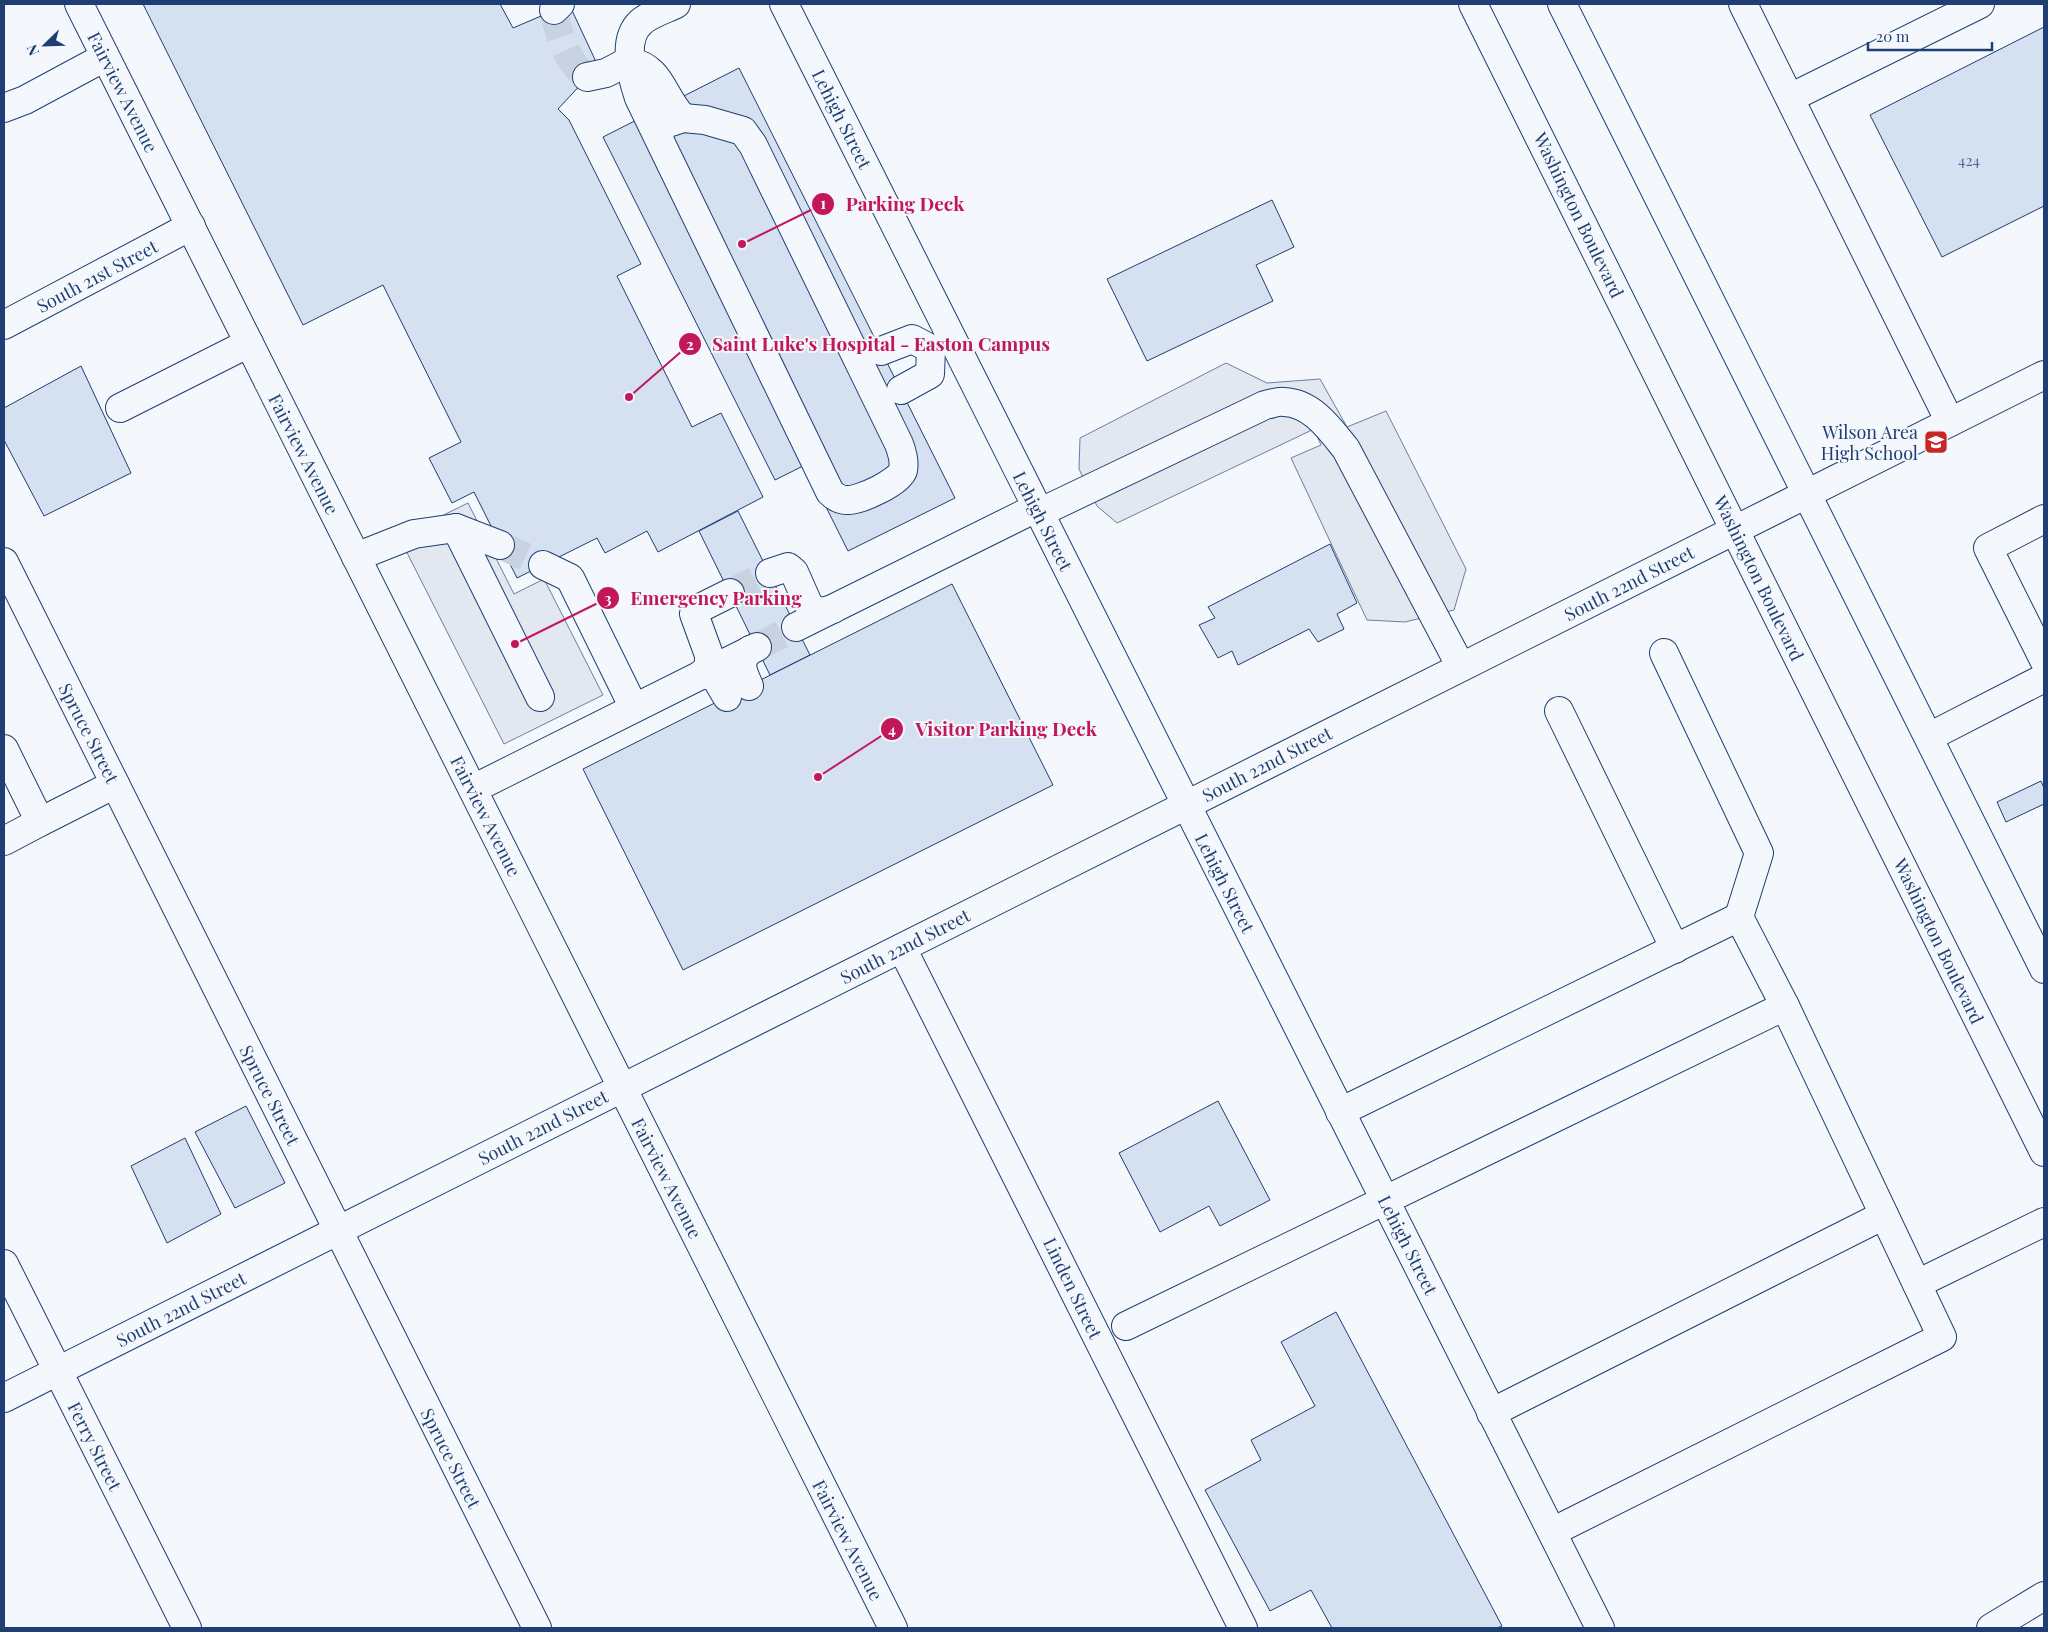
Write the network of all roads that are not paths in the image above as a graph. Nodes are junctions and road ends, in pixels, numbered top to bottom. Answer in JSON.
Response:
{"nodes":[{"id":1,"x":79,"y":4,"type":"edge"},
{"id":2,"x":676,"y":4,"type":"edge"},
{"id":3,"x":784,"y":4,"type":"edge"},
{"id":4,"x":1473,"y":4,"type":"edge"},
{"id":5,"x":1562,"y":4,"type":"edge"},
{"id":6,"x":1743,"y":4,"type":"edge"},
{"id":7,"x":1980,"y":4,"type":"edge"},
{"id":8,"x":637,"y":13,"type":"edge"},
{"id":9,"x":105,"y":57,"type":"junction"},
{"id":10,"x":629,"y":61,"type":"junction"},
{"id":11,"x":587,"y":77,"type":"dead end"},
{"id":12,"x":1790,"y":98,"type":"junction"},
{"id":13,"x":4,"y":108,"type":"edge"},
{"id":14,"x":683,"y":118,"type":"junction"},
{"id":15,"x":659,"y":137,"type":"junction"},
{"id":16,"x":191,"y":226,"type":"junction"},
{"id":17,"x":4,"y":325,"type":"edge"},
{"id":18,"x":249,"y":343,"type":"junction"},
{"id":19,"x":942,"y":344,"type":"junction"},
{"id":20,"x":882,"y":351,"type":"dead end"},
{"id":21,"x":2044,"y":375,"type":"edge"},
{"id":22,"x":901,"y":390,"type":"dead end"},
{"id":23,"x":120,"y":408,"type":"dead end"},
{"id":24,"x":1950,"y":422,"type":"junction"},
{"id":25,"x":1807,"y":494,"type":"junction"},
{"id":26,"x":1038,"y":510,"type":"junction"},
{"id":27,"x":2044,"y":518,"type":"edge"},
{"id":28,"x":456,"y":528,"type":"junction"},
{"id":29,"x":1735,"y":530,"type":"junction"},
{"id":30,"x":500,"y":545,"type":"tunnel mouth"},
{"id":31,"x":356,"y":557,"type":"junction"},
{"id":32,"x":4,"y":562,"type":"edge"},
{"id":33,"x":543,"y":565,"type":"tunnel mouth"},
{"id":34,"x":770,"y":573,"type":"tunnel mouth"},
{"id":35,"x":730,"y":593,"type":"tunnel mouth"},
{"id":36,"x":833,"y":609,"type":"junction"},
{"id":37,"x":796,"y":627,"type":"tunnel mouth"},
{"id":38,"x":1664,"y":653,"type":"dead end"},
{"id":39,"x":2044,"y":660,"type":"edge"},
{"id":40,"x":1461,"y":668,"type":"junction"},
{"id":41,"x":701,"y":675,"type":"junction"},
{"id":42,"x":2044,"y":678,"type":"edge"},
{"id":43,"x":540,"y":697,"type":"dead end"},
{"id":44,"x":634,"y":708,"type":"junction"},
{"id":45,"x":1559,"y":711,"type":"dead end"},
{"id":46,"x":1929,"y":737,"type":"junction"},
{"id":47,"x":4,"y":749,"type":"edge"},
{"id":48,"x":115,"y":784,"type":"junction"},
{"id":49,"x":473,"y":789,"type":"junction"},
{"id":50,"x":1186,"y":805,"type":"junction"},
{"id":51,"x":40,"y":822,"type":"junction"},
{"id":52,"x":4,"y":841,"type":"edge"},
{"id":53,"x":1739,"y":917,"type":"junction"},
{"id":54,"x":902,"y":948,"type":"junction"},
{"id":55,"x":1675,"y":949,"type":"junction"},
{"id":56,"x":2044,"y":969,"type":"edge"},
{"id":57,"x":1785,"y":1006,"type":"junction"},
{"id":58,"x":622,"y":1088,"type":"junction"},
{"id":59,"x":1340,"y":1112,"type":"junction"},
{"id":60,"x":2044,"y":1152,"type":"edge"},
{"id":61,"x":1385,"y":1199,"type":"junction"},
{"id":62,"x":1884,"y":1215,"type":"junction"},
{"id":63,"x":2044,"y":1222,"type":"edge"},
{"id":64,"x":338,"y":1230,"type":"junction"},
{"id":65,"x":4,"y":1264,"type":"edge"},
{"id":66,"x":1917,"y":1284,"type":"junction"},
{"id":67,"x":1126,"y":1326,"type":"dead end"},
{"id":68,"x":57,"y":1371,"type":"junction"},
{"id":69,"x":4,"y":1398,"type":"edge"},
{"id":70,"x":1491,"y":1412,"type":"junction"},
{"id":71,"x":1552,"y":1532,"type":"junction"},
{"id":72,"x":2044,"y":1596,"type":"edge"},
{"id":73,"x":187,"y":1628,"type":"edge"},
{"id":74,"x":537,"y":1628,"type":"edge"},
{"id":75,"x":893,"y":1628,"type":"edge"},
{"id":76,"x":1243,"y":1628,"type":"edge"},
{"id":77,"x":1600,"y":1628,"type":"edge"},
{"id":78,"x":1991,"y":1628,"type":"edge"}],
"edges":[{"from":1,"to":9,"type":"street","name":"Fairview Avenue"},
{"from":2,"to":8,"type":"street"},
{"from":3,"to":19,"type":"street","name":"Lehigh Street"},
{"from":4,"to":29,"type":"street","name":"Washington Boulevard"},
{"from":5,"to":25,"type":"street"},
{"from":6,"to":12,"type":"street"},
{"from":7,"to":12,"type":"street"},
{"from":8,"to":10,"type":"street"},
{"from":9,"to":13,"type":"street"},
{"from":9,"to":16,"type":"street","name":"Fairview Avenue"},
{"from":10,"to":11,"type":"street"},
{"from":10,"to":14,"type":"street"},
{"from":10,"to":15,"type":"street"},
{"from":12,"to":24,"type":"street"},
{"from":14,"to":15,"type":"street"},
{"from":14,"to":15,"type":"street"},
{"from":16,"to":17,"type":"street","name":"South 21st Street"},
{"from":16,"to":18,"type":"street","name":"Fairview Avenue"},
{"from":18,"to":23,"type":"street"},
{"from":18,"to":31,"type":"street","name":"Fairview Avenue"},
{"from":19,"to":20,"type":"street"},
{"from":19,"to":22,"type":"street"},
{"from":19,"to":26,"type":"street","name":"Lehigh Street"},
{"from":21,"to":24,"type":"street","name":"South 22nd Street"},
{"from":24,"to":25,"type":"street","name":"South 22nd Street"},
{"from":25,"to":29,"type":"street","name":"South 22nd Street"},
{"from":25,"to":46,"type":"street"},
{"from":26,"to":36,"type":"street"},
{"from":26,"to":40,"type":"street"},
{"from":26,"to":50,"type":"street","name":"Lehigh Street"},
{"from":27,"to":39,"type":"street"},
{"from":28,"to":30,"type":"street"},
{"from":28,"to":31,"type":"street"},
{"from":28,"to":43,"type":"street"},
{"from":29,"to":40,"type":"street","name":"South 22nd Street"},
{"from":29,"to":60,"type":"street","name":"Washington Boulevard"},
{"from":31,"to":49,"type":"street","name":"Fairview Avenue"},
{"from":32,"to":48,"type":"street","name":"Spruce Street"},
{"from":33,"to":44,"type":"street"},
{"from":34,"to":36,"type":"street"},
{"from":35,"to":41,"type":"street"},
{"from":36,"to":37,"type":"street"},
{"from":38,"to":53,"type":"street"},
{"from":40,"to":50,"type":"street","name":"South 22nd Street"},
{"from":41,"to":41,"type":"street"},
{"from":41,"to":44,"type":"street"},
{"from":42,"to":46,"type":"street"},
{"from":44,"to":49,"type":"street"},
{"from":45,"to":55,"type":"street"},
{"from":46,"to":56,"type":"street"},
{"from":47,"to":51,"type":"street"},
{"from":48,"to":51,"type":"street"},
{"from":48,"to":64,"type":"street","name":"Spruce Street"},
{"from":49,"to":58,"type":"street","name":"Fairview Avenue"},
{"from":50,"to":54,"type":"street","name":"South 22nd Street"},
{"from":50,"to":59,"type":"street","name":"Lehigh Street"},
{"from":51,"to":52,"type":"street"},
{"from":53,"to":55,"type":"street"},
{"from":53,"to":57,"type":"street"},
{"from":54,"to":58,"type":"street","name":"South 22nd Street"},
{"from":54,"to":76,"type":"street","name":"Linden Street"},
{"from":55,"to":59,"type":"street"},
{"from":57,"to":61,"type":"street"},
{"from":57,"to":62,"type":"street"},
{"from":58,"to":64,"type":"street","name":"South 22nd Street"},
{"from":58,"to":75,"type":"street","name":"Fairview Avenue"},
{"from":59,"to":61,"type":"street","name":"Lehigh Street"},
{"from":61,"to":67,"type":"street"},
{"from":61,"to":70,"type":"street","name":"Lehigh Street"},
{"from":62,"to":66,"type":"street"},
{"from":62,"to":70,"type":"street"},
{"from":63,"to":66,"type":"street"},
{"from":64,"to":68,"type":"street","name":"South 22nd Street"},
{"from":64,"to":74,"type":"street","name":"Spruce Street"},
{"from":65,"to":68,"type":"street","name":"Ferry Street"},
{"from":66,"to":71,"type":"street"},
{"from":68,"to":69,"type":"street","name":"South 22nd Street"},
{"from":68,"to":73,"type":"street","name":"Ferry Street"},
{"from":70,"to":71,"type":"street","name":"Lehigh Street"},
{"from":71,"to":77,"type":"street","name":"Lehigh Street"},
{"from":72,"to":78,"type":"street"}]}
